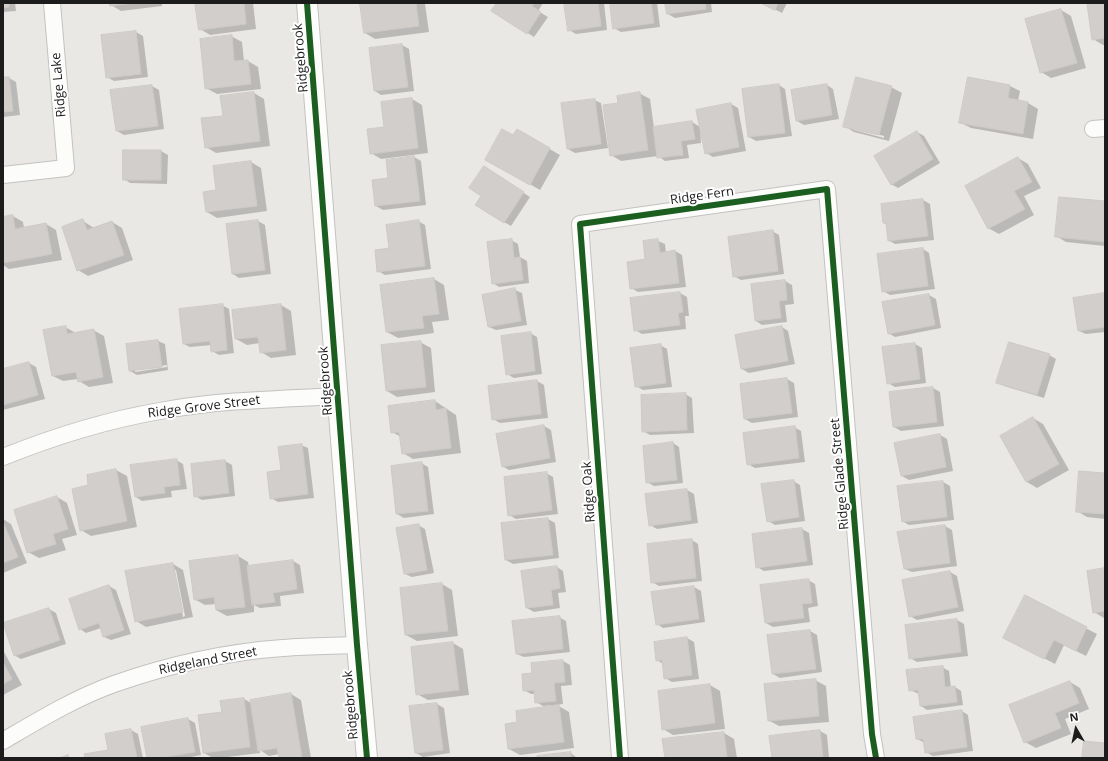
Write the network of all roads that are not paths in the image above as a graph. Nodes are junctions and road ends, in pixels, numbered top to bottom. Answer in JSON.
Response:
{"nodes":[{"id":1,"x":52,"y":3,"type":"edge"},
{"id":2,"x":308,"y":3,"type":"edge"},
{"id":3,"x":3,"y":175,"type":"edge"},
{"id":4,"x":827,"y":189,"type":"joint"},
{"id":5,"x":580,"y":224,"type":"joint"},
{"id":6,"x":339,"y":396,"type":"junction"},
{"id":7,"x":3,"y":457,"type":"edge"},
{"id":8,"x":356,"y":645,"type":"junction"},
{"id":9,"x":3,"y":741,"type":"edge"},
{"id":10,"x":367,"y":758,"type":"edge"},
{"id":11,"x":620,"y":758,"type":"edge"},
{"id":12,"x":876,"y":758,"type":"edge"}],
"edges":[{"from":1,"to":3,"type":"street","name":"Ridge Lake"},
{"from":2,"to":6,"type":"street","name":"Ridgebrook"},
{"from":4,"to":5,"type":"street","name":"Ridge Fern"},
{"from":4,"to":12,"type":"street","name":"Ridge Glade Street"},
{"from":5,"to":11,"type":"street","name":"Ridge Oak"},
{"from":6,"to":7,"type":"street","name":"Ridge Grove Street"},
{"from":6,"to":8,"type":"street","name":"Ridgebrook"},
{"from":8,"to":9,"type":"street","name":"Ridgeland Street"},
{"from":8,"to":10,"type":"street","name":"Ridgebrook"}]}
